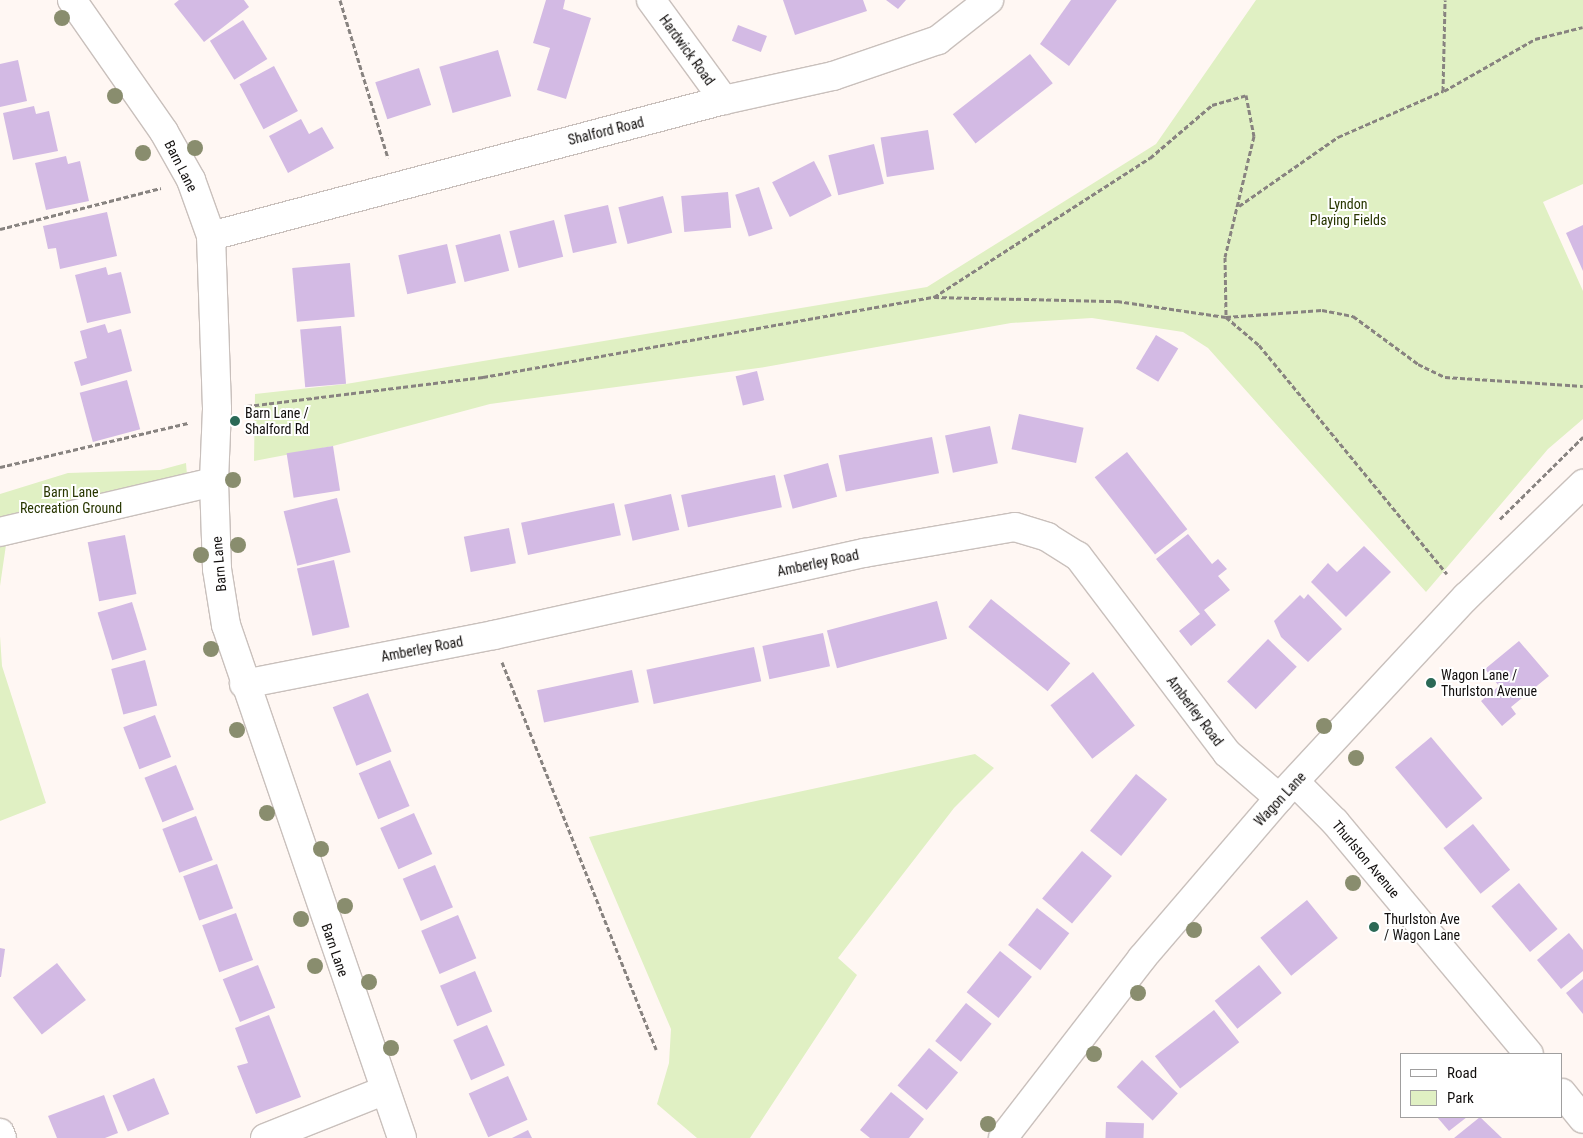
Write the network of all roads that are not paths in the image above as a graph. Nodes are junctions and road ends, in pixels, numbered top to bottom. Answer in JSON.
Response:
{"nodes":[{"id":1,"x":72,"y":0,"type":"edge"},
{"id":2,"x":651,"y":0,"type":"edge"},
{"id":3,"x":989,"y":0,"type":"edge"},
{"id":4,"x":724,"y":100,"type":"junction"},
{"id":5,"x":211,"y":236,"type":"junction"},
{"id":6,"x":214,"y":482,"type":"junction"},
{"id":7,"x":1583,"y":484,"type":"edge"},
{"id":8,"x":0,"y":532,"type":"edge"},
{"id":9,"x":244,"y":684,"type":"junction"},
{"id":10,"x":1287,"y":790,"type":"junction"},
{"id":11,"x":1528,"y":1053,"type":"edge"},
{"id":12,"x":383,"y":1090,"type":"junction"},
{"id":13,"x":1563,"y":1094,"type":"edge"},
{"id":14,"x":1583,"y":1119,"type":"edge"},
{"id":15,"x":0,"y":1133,"type":"edge"},
{"id":16,"x":2,"y":1138,"type":"edge"},
{"id":17,"x":265,"y":1138,"type":"edge"},
{"id":18,"x":402,"y":1138,"type":"edge"},
{"id":19,"x":1003,"y":1138,"type":"edge"}],
"edges":[{"from":1,"to":5,"type":"street","name":"Barn Lane"},
{"from":2,"to":4,"type":"street","name":"Hardwick Road"},
{"from":3,"to":4,"type":"street","name":"Shalford Road"},
{"from":4,"to":5,"type":"street","name":"Shalford Road"},
{"from":5,"to":6,"type":"street","name":"Barn Lane"},
{"from":6,"to":8,"type":"street"},
{"from":6,"to":9,"type":"street","name":"Barn Lane"},
{"from":7,"to":10,"type":"street","name":"Wagon Lane"},
{"from":9,"to":10,"type":"street","name":"Amberley Road"},
{"from":9,"to":12,"type":"street","name":"Barn Lane"},
{"from":10,"to":11,"type":"street","name":"Thurlston Avenue"},
{"from":10,"to":19,"type":"street","name":"Wagon Lane"},
{"from":12,"to":17,"type":"street"},
{"from":12,"to":18,"type":"street","name":"Barn Lane"},
{"from":13,"to":14,"type":"street"},
{"from":15,"to":16,"type":"street"}]}
